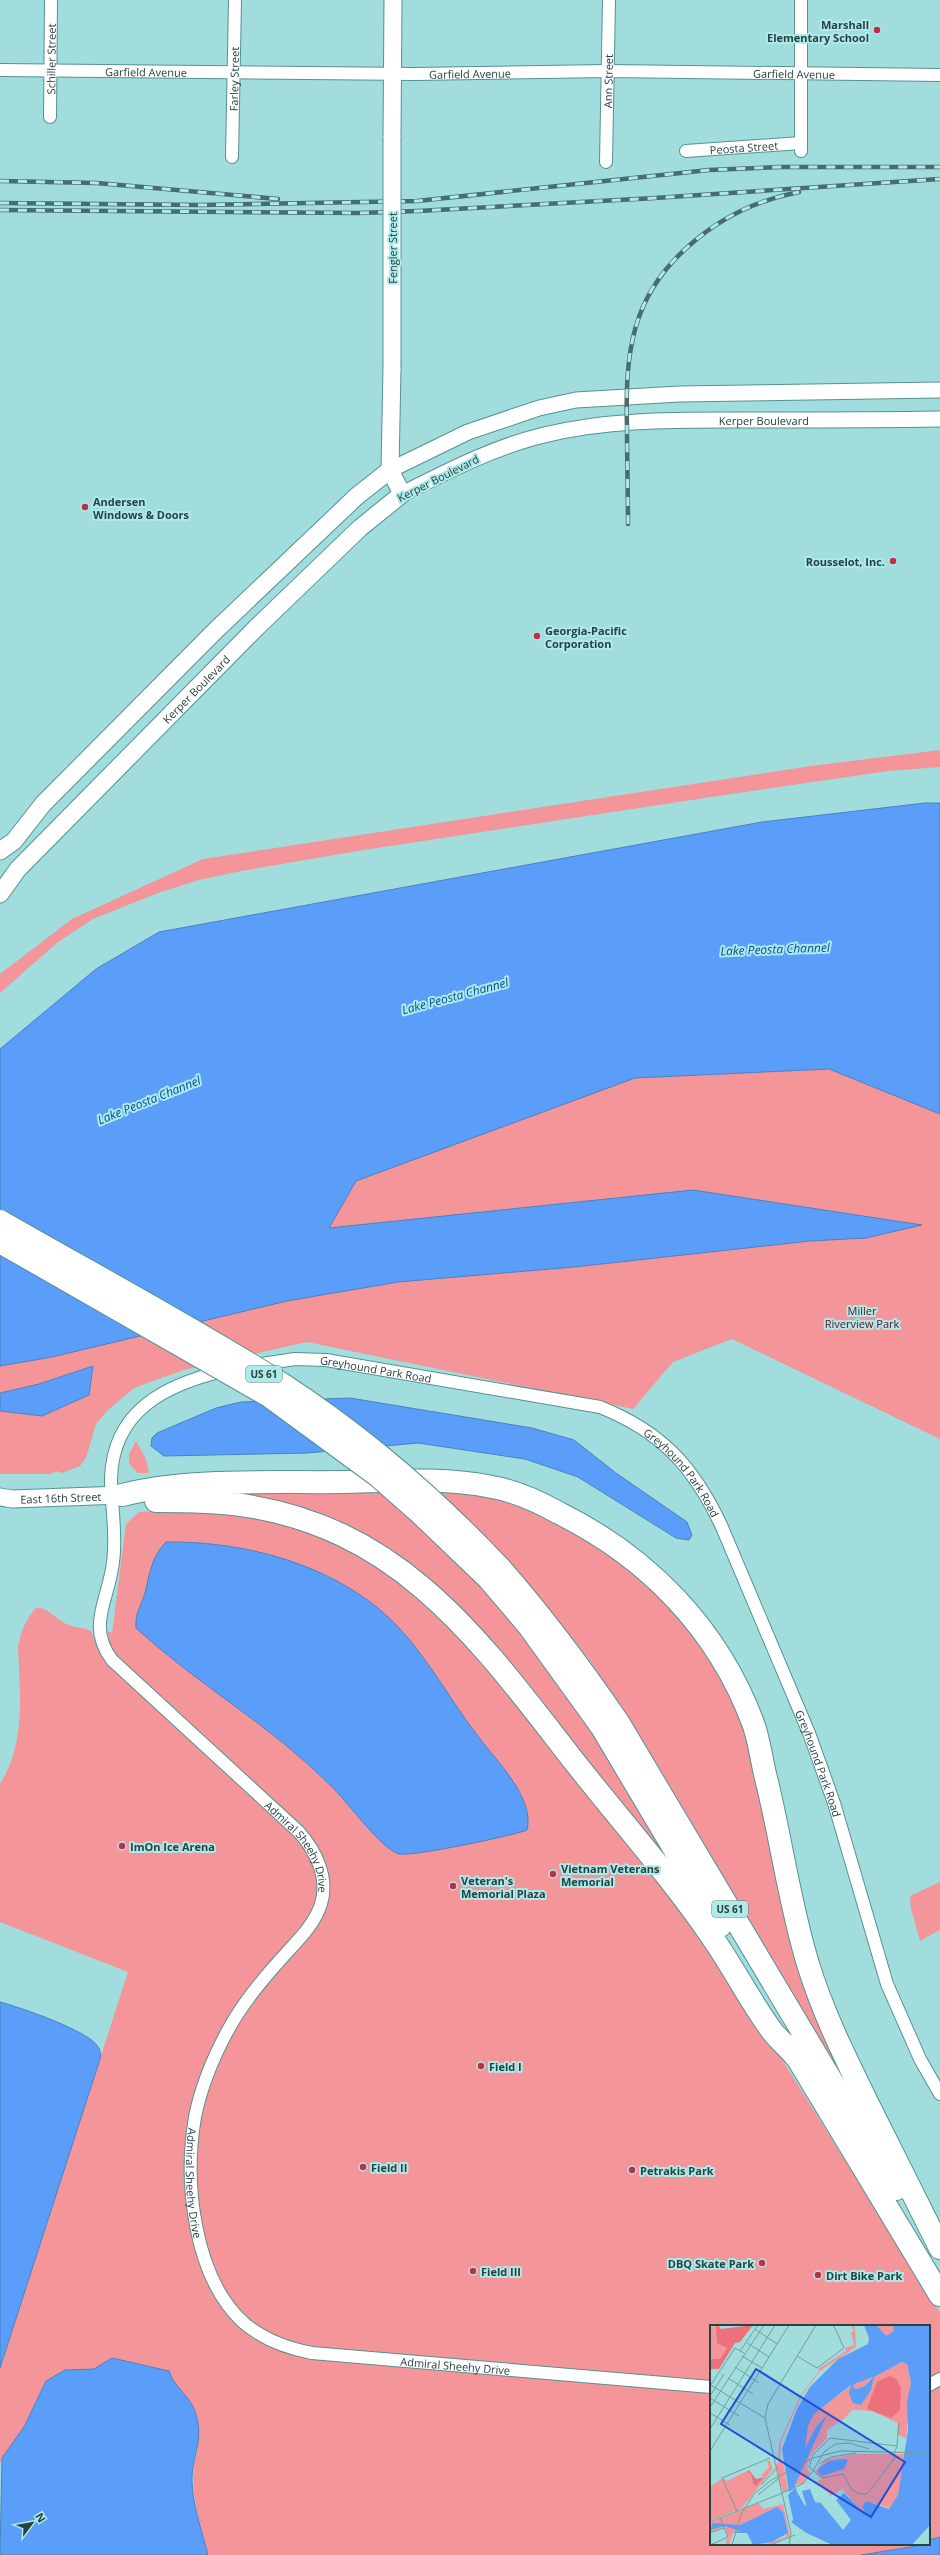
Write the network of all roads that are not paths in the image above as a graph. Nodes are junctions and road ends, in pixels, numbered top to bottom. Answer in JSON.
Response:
{"nodes":[{"id":1,"x":51,"y":0,"type":"edge"},
{"id":2,"x":234,"y":0,"type":"edge"},
{"id":3,"x":393,"y":0,"type":"edge"},
{"id":4,"x":609,"y":0,"type":"edge"},
{"id":5,"x":801,"y":0,"type":"edge"},
{"id":6,"x":0,"y":70,"type":"edge"},
{"id":7,"x":52,"y":70,"type":"junction"},
{"id":8,"x":233,"y":71,"type":"junction"},
{"id":9,"x":608,"y":71,"type":"junction"},
{"id":10,"x":394,"y":72,"type":"junction"},
{"id":11,"x":801,"y":74,"type":"junction"},
{"id":12,"x":940,"y":75,"type":"edge"},
{"id":13,"x":50,"y":117,"type":"dead end"},
{"id":14,"x":686,"y":151,"type":"dead end"},
{"id":15,"x":232,"y":157,"type":"dead end"},
{"id":16,"x":606,"y":162,"type":"dead end"},
{"id":17,"x":940,"y":390,"type":"edge"},
{"id":18,"x":940,"y":419,"type":"edge"},
{"id":19,"x":390,"y":470,"type":"junction"},
{"id":20,"x":402,"y":494,"type":"junction"},
{"id":21,"x":0,"y":851,"type":"edge"},
{"id":22,"x":0,"y":894,"type":"edge"},
{"id":23,"x":0,"y":1221,"type":"edge"},
{"id":24,"x":0,"y":1242,"type":"edge"},
{"id":25,"x":117,"y":1495,"type":"junction"},
{"id":26,"x":0,"y":1497,"type":"edge"},
{"id":27,"x":494,"y":1573,"type":"junction"},
{"id":28,"x":796,"y":2057,"type":"junction"},
{"id":29,"x":940,"y":2094,"type":"edge"},
{"id":30,"x":940,"y":2248,"type":"edge"},
{"id":31,"x":940,"y":2264,"type":"edge"},
{"id":32,"x":940,"y":2295,"type":"edge"},
{"id":33,"x":940,"y":2378,"type":"edge"},
{"id":34,"x":930,"y":2384,"type":"edge"},
{"id":35,"x":710,"y":2387,"type":"edge"}],
"edges":[{"from":1,"to":7,"type":"street","name":"Schiller Street"},
{"from":2,"to":8,"type":"street","name":"Farley Street"},
{"from":3,"to":10,"type":"main road","name":"Fengler Street"},
{"from":4,"to":9,"type":"street","name":"Ann Street"},
{"from":5,"to":11,"type":"street"},
{"from":6,"to":7,"type":"street","name":"Garfield Avenue"},
{"from":7,"to":8,"type":"street","name":"Garfield Avenue"},
{"from":7,"to":13,"type":"street","name":"Schiller Street"},
{"from":8,"to":10,"type":"street","name":"Garfield Avenue"},
{"from":8,"to":15,"type":"street","name":"Farley Street"},
{"from":9,"to":10,"type":"street","name":"Garfield Avenue"},
{"from":9,"to":11,"type":"street","name":"Garfield Avenue"},
{"from":9,"to":16,"type":"street","name":"Ann Street"},
{"from":10,"to":19,"type":"main road","name":"Fengler Street","bridge":true},
{"from":11,"to":12,"type":"street","name":"Garfield Avenue"},
{"from":11,"to":14,"type":"street","name":"Peosta Street"},
{"from":17,"to":19,"type":"street"},
{"from":18,"to":20,"type":"street","name":"Kerper Boulevard"},
{"from":19,"to":20,"type":"main road","name":"Fengler Street"},
{"from":19,"to":21,"type":"main road"},
{"from":20,"to":22,"type":"main road","name":"Kerper Boulevard"},
{"from":23,"to":27,"type":"highway","number":"US 61","bridge":true},
{"from":24,"to":27,"type":"highway","number":"US 61","bridge":true},
{"from":25,"to":26,"type":"main road","name":"East 16th Street"},
{"from":25,"to":28,"type":"highway"},
{"from":25,"to":29,"type":"street","name":"Greyhound Park Road"},
{"from":25,"to":30,"type":"highway"},
{"from":25,"to":35,"type":"street","name":"Admiral Sheehy Drive"},
{"from":27,"to":28,"type":"highway","number":"US 61"},
{"from":27,"to":31,"type":"highway","number":"US 61"},
{"from":28,"to":32,"type":"highway","number":"US 61"},
{"from":33,"to":34,"type":"street"}]}
